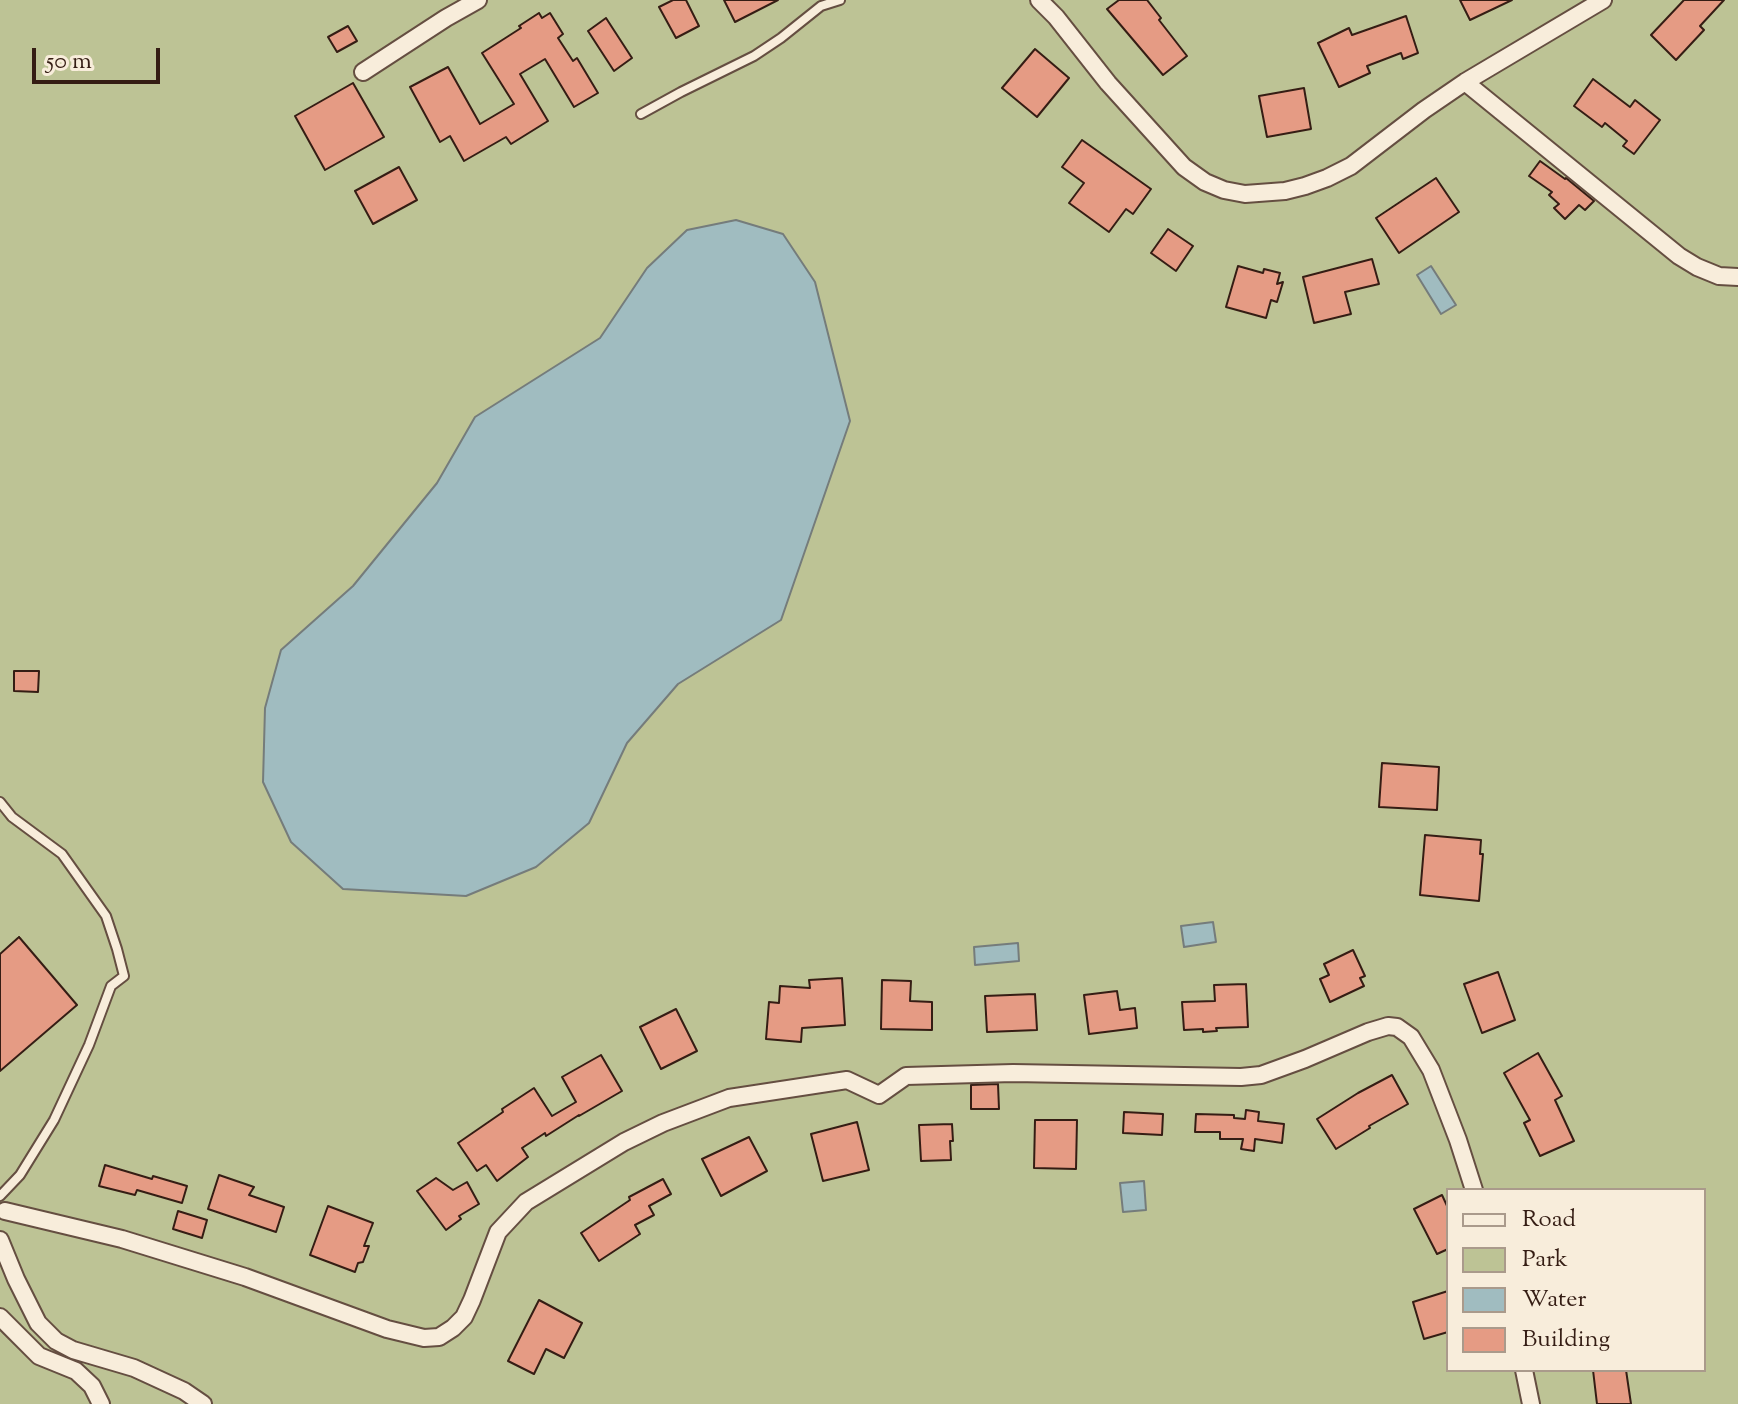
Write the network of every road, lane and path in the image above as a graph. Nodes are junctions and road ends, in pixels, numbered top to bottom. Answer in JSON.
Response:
{"nodes":[{"id":1,"x":478,"y":0,"type":"edge"},
{"id":2,"x":840,"y":0,"type":"edge"},
{"id":3,"x":1039,"y":0,"type":"edge"},
{"id":4,"x":1603,"y":0,"type":"edge"},
{"id":5,"x":363,"y":72,"type":"dead end"},
{"id":6,"x":1465,"y":82,"type":"junction"},
{"id":7,"x":641,"y":114,"type":"dead end"},
{"id":8,"x":1738,"y":277,"type":"edge"},
{"id":9,"x":0,"y":802,"type":"edge"},
{"id":10,"x":1473,"y":1188,"type":"edge"},
{"id":11,"x":1,"y":1206,"type":"edge"},
{"id":12,"x":0,"y":1240,"type":"edge"},
{"id":13,"x":0,"y":1317,"type":"edge"},
{"id":14,"x":1524,"y":1372,"type":"edge"},
{"id":15,"x":101,"y":1404,"type":"edge"},
{"id":16,"x":203,"y":1404,"type":"edge"},
{"id":17,"x":1531,"y":1404,"type":"edge"}],
"edges":[{"from":1,"to":5,"type":"street"},
{"from":2,"to":7,"type":"lane"},
{"from":3,"to":6,"type":"street"},
{"from":4,"to":6,"type":"street"},
{"from":6,"to":8,"type":"street"},
{"from":9,"to":11,"type":"lane"},
{"from":10,"to":11,"type":"street"},
{"from":12,"to":16,"type":"street"},
{"from":13,"to":15,"type":"street"},
{"from":14,"to":17,"type":"street"}]}
